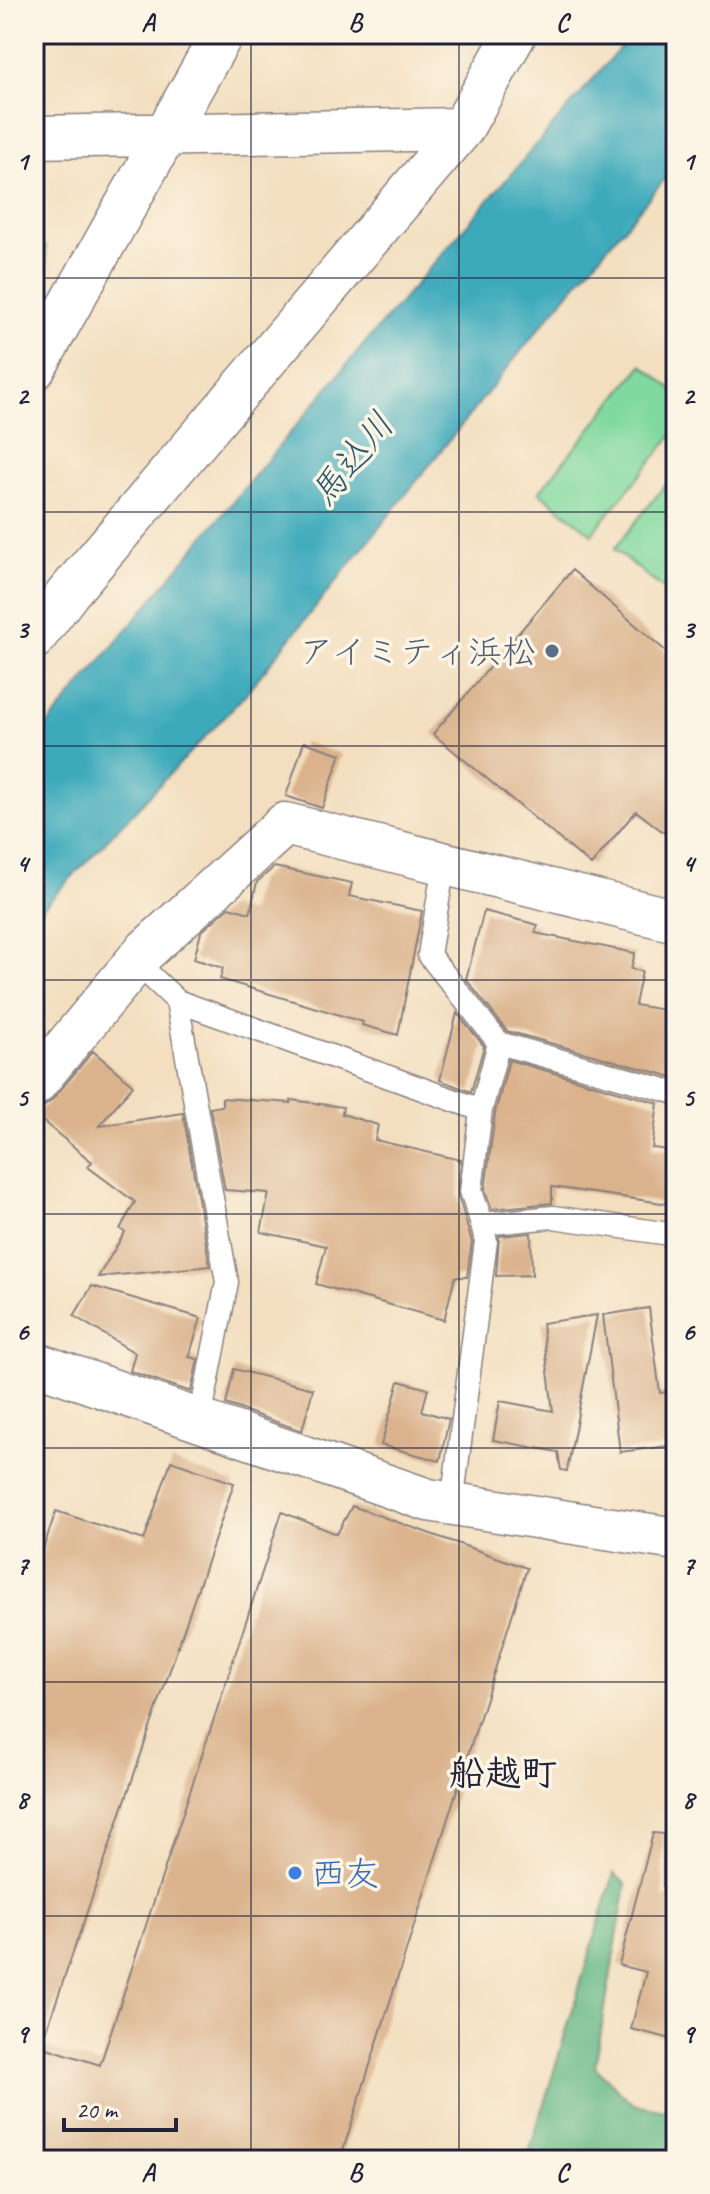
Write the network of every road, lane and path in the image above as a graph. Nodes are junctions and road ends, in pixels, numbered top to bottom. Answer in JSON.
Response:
{"nodes":[{"id":1,"x":222,"y":34,"type":"edge"},
{"id":2,"x":515,"y":34,"type":"edge"},
{"id":3,"x":462,"y":129,"type":"junction"},
{"id":4,"x":164,"y":134,"type":"junction"},
{"id":5,"x":34,"y":137,"type":"edge"},
{"id":6,"x":34,"y":369,"type":"edge"},
{"id":7,"x":34,"y":638,"type":"edge"},
{"id":8,"x":444,"y":864,"type":"junction"},
{"id":9,"x":676,"y":921,"type":"edge"},
{"id":10,"x":136,"y":962,"type":"junction"},
{"id":11,"x":177,"y":1001,"type":"junction"},
{"id":12,"x":499,"y":1043,"type":"junction"},
{"id":13,"x":34,"y":1085,"type":"edge"},
{"id":14,"x":676,"y":1093,"type":"edge"},
{"id":15,"x":481,"y":1110,"type":"junction"},
{"id":16,"x":482,"y":1224,"type":"junction"},
{"id":17,"x":676,"y":1235,"type":"edge"},
{"id":18,"x":34,"y":1363,"type":"edge"},
{"id":19,"x":200,"y":1419,"type":"junction"},
{"id":20,"x":452,"y":1504,"type":"junction"},
{"id":21,"x":676,"y":1539,"type":"edge"}],
"edges":[{"from":1,"to":4,"type":"street"},
{"from":2,"to":3,"type":"street"},
{"from":3,"to":4,"type":"street"},
{"from":3,"to":7,"type":"street"},
{"from":4,"to":5,"type":"street"},
{"from":4,"to":6,"type":"street"},
{"from":8,"to":9,"type":"street"},
{"from":8,"to":10,"type":"street"},
{"from":8,"to":12,"type":"lane"},
{"from":10,"to":11,"type":"lane"},
{"from":10,"to":13,"type":"street"},
{"from":11,"to":15,"type":"lane"},
{"from":11,"to":19,"type":"lane"},
{"from":12,"to":14,"type":"lane"},
{"from":12,"to":15,"type":"lane"},
{"from":15,"to":16,"type":"lane"},
{"from":16,"to":17,"type":"lane"},
{"from":16,"to":20,"type":"lane"},
{"from":18,"to":19,"type":"street"},
{"from":19,"to":20,"type":"street"},
{"from":20,"to":21,"type":"street"}]}
